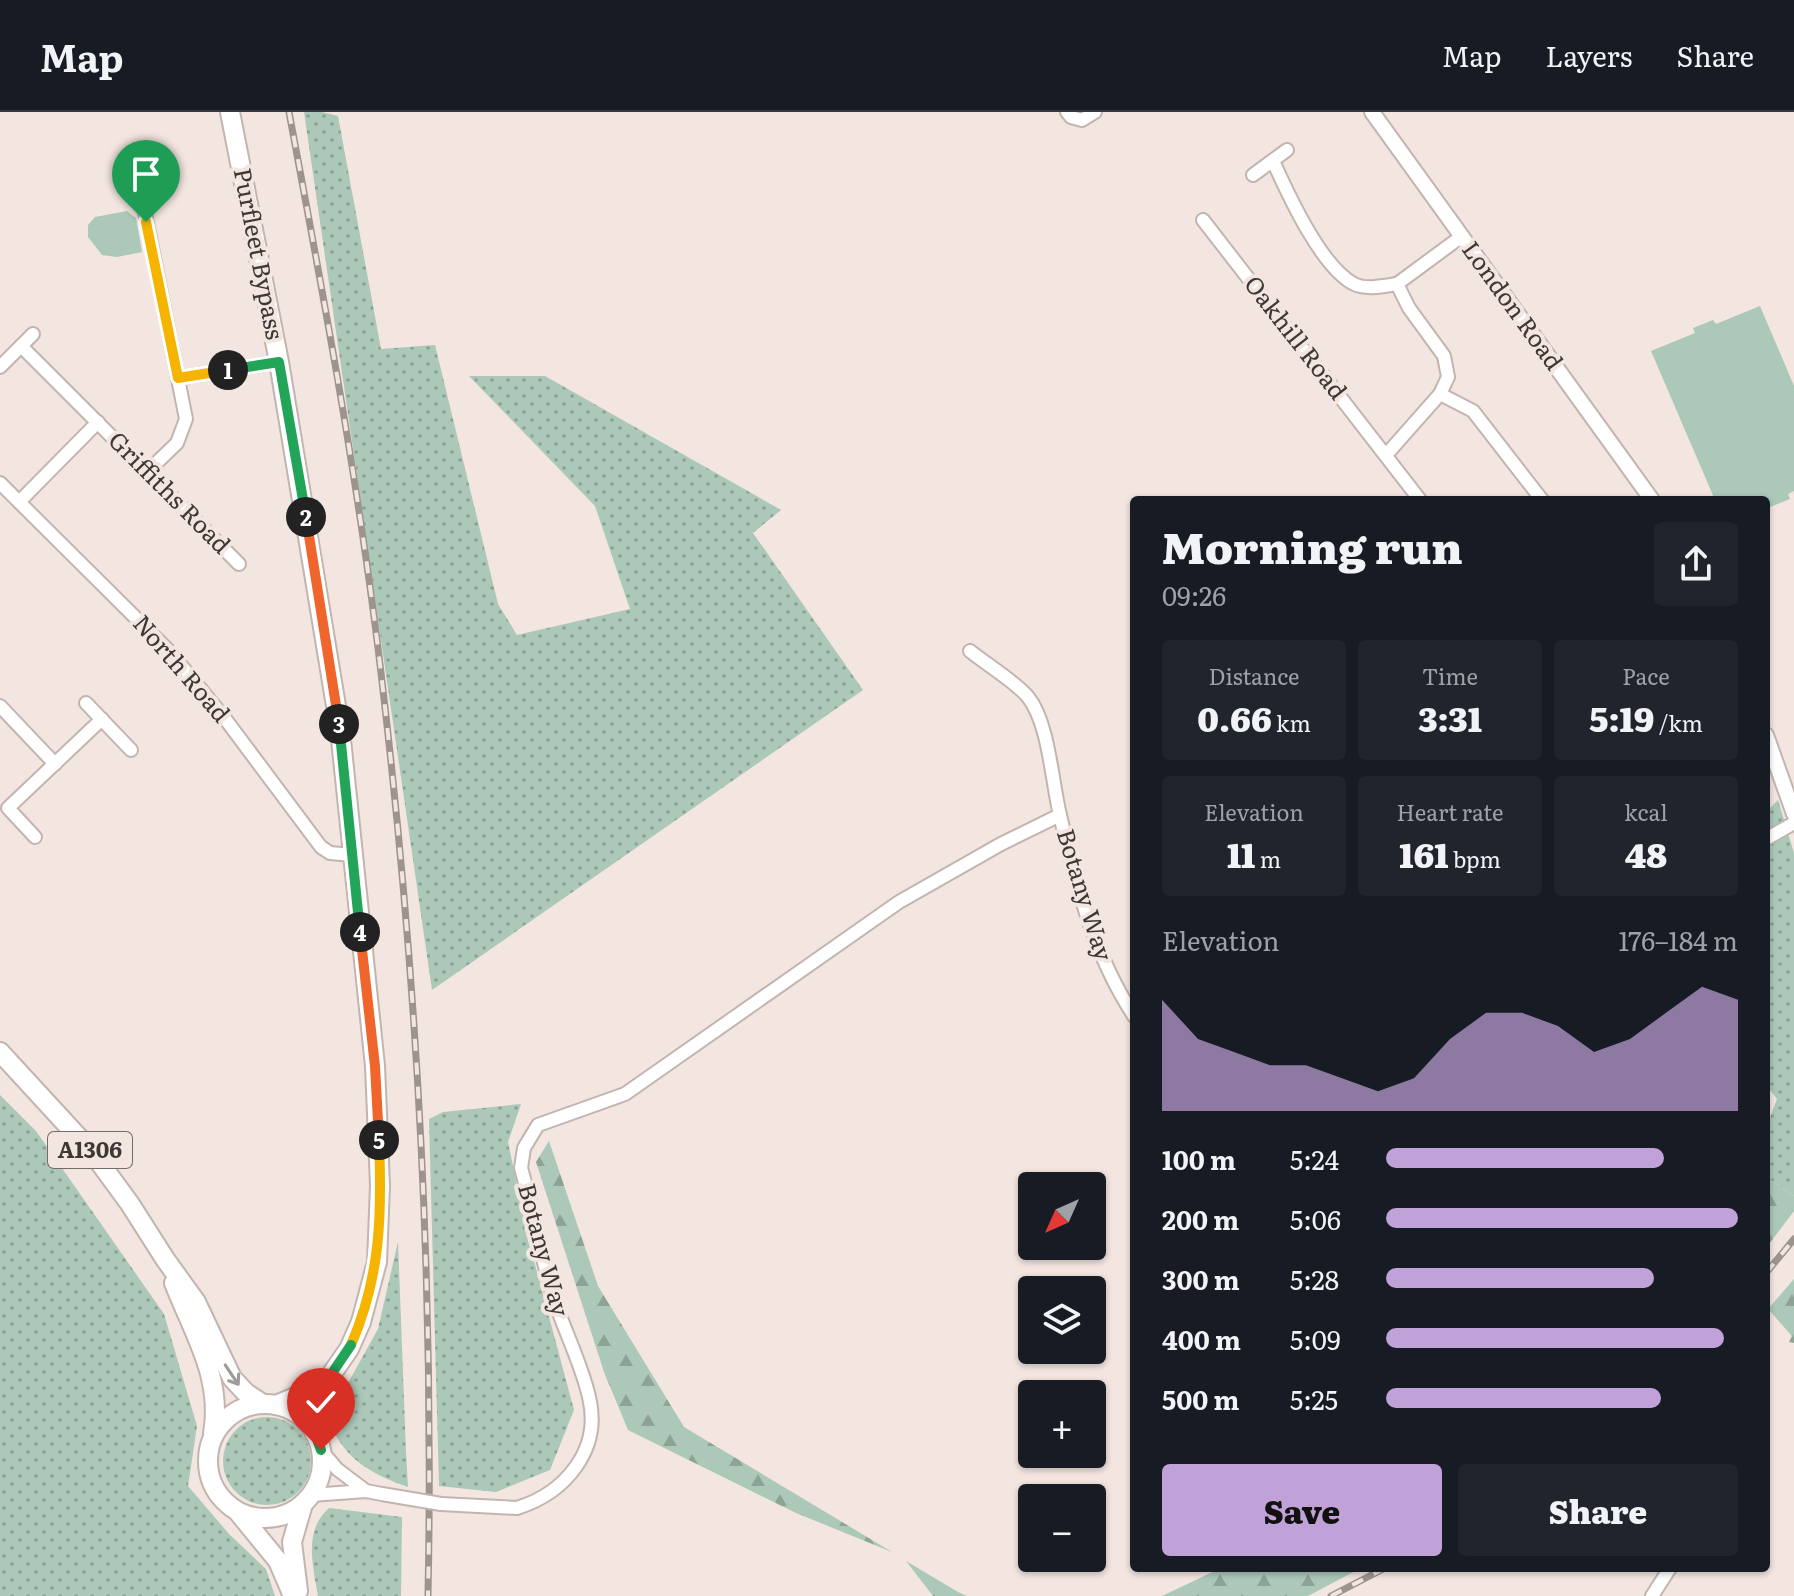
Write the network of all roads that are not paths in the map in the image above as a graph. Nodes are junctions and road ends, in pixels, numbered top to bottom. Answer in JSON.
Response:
{"nodes":[{"id":1,"x":230,"y":112,"type":"edge"},
{"id":2,"x":1067,"y":112,"type":"edge"},
{"id":3,"x":1095,"y":112,"type":"edge"},
{"id":4,"x":1372,"y":112,"type":"edge"},
{"id":5,"x":1287,"y":150,"type":"dead end"},
{"id":6,"x":1273,"y":161,"type":"junction"},
{"id":7,"x":1253,"y":175,"type":"dead end"},
{"id":8,"x":144,"y":208,"type":"dead end"},
{"id":9,"x":1203,"y":220,"type":"dead end"},
{"id":10,"x":1462,"y":236,"type":"junction"},
{"id":11,"x":1397,"y":284,"type":"junction"},
{"id":12,"x":33,"y":334,"type":"dead end"},
{"id":13,"x":21,"y":346,"type":"junction"},
{"id":14,"x":279,"y":362,"type":"junction"},
{"id":15,"x":0,"y":367,"type":"edge"},
{"id":16,"x":178,"y":378,"type":"junction"},
{"id":17,"x":1440,"y":394,"type":"junction"},
{"id":18,"x":98,"y":422,"type":"junction"},
{"id":19,"x":1386,"y":455,"type":"junction"},
{"id":20,"x":147,"y":472,"type":"junction"},
{"id":21,"x":0,"y":483,"type":"edge"},
{"id":22,"x":1417,"y":496,"type":"edge"},
{"id":23,"x":1539,"y":496,"type":"edge"},
{"id":24,"x":1649,"y":496,"type":"edge"},
{"id":25,"x":19,"y":502,"type":"junction"},
{"id":26,"x":239,"y":564,"type":"dead end"},
{"id":27,"x":970,"y":651,"type":"dead end"},
{"id":28,"x":86,"y":703,"type":"dead end"},
{"id":29,"x":0,"y":706,"type":"edge"},
{"id":30,"x":102,"y":719,"type":"junction"},
{"id":31,"x":1770,"y":746,"type":"edge"},
{"id":32,"x":131,"y":750,"type":"dead end"},
{"id":33,"x":55,"y":764,"type":"junction"},
{"id":34,"x":1794,"y":814,"type":"edge"},
{"id":35,"x":1060,"y":815,"type":"junction"},
{"id":36,"x":1794,"y":823,"type":"edge"},
{"id":37,"x":35,"y":837,"type":"dead end"},
{"id":38,"x":1770,"y":837,"type":"edge"},
{"id":39,"x":352,"y":855,"type":"junction"},
{"id":40,"x":1130,"y":1010,"type":"edge"},
{"id":41,"x":0,"y":1052,"type":"edge"},
{"id":42,"x":165,"y":1259,"type":"junction"},
{"id":43,"x":324,"y":1385,"type":"junction"},
{"id":44,"x":270,"y":1405,"type":"junction"},
{"id":45,"x":212,"y":1440,"type":"junction"},
{"id":46,"x":318,"y":1442,"type":"junction"},
{"id":47,"x":366,"y":1491,"type":"junction"},
{"id":48,"x":307,"y":1500,"type":"junction"},
{"id":49,"x":238,"y":1512,"type":"junction"},
{"id":50,"x":1667,"y":1572,"type":"edge"},
{"id":51,"x":296,"y":1596,"type":"edge"},
{"id":52,"x":1652,"y":1596,"type":"edge"}],
"edges":[{"from":1,"to":14,"type":"main road","name":"Purfleet Bypass"},
{"from":2,"to":3,"type":"street"},
{"from":4,"to":10,"type":"street","name":"London Road"},
{"from":5,"to":6,"type":"street"},
{"from":6,"to":7,"type":"street"},
{"from":6,"to":11,"type":"street"},
{"from":8,"to":16,"type":"street"},
{"from":9,"to":19,"type":"street","name":"Oakhill Road"},
{"from":10,"to":11,"type":"street"},
{"from":10,"to":24,"type":"street","name":"London Road"},
{"from":11,"to":17,"type":"street"},
{"from":12,"to":13,"type":"street"},
{"from":13,"to":15,"type":"street"},
{"from":13,"to":18,"type":"street","name":"Griffiths Road"},
{"from":14,"to":16,"type":"street"},
{"from":14,"to":39,"type":"main road","name":"Purfleet Bypass"},
{"from":16,"to":20,"type":"street"},
{"from":17,"to":19,"type":"street"},
{"from":17,"to":23,"type":"street"},
{"from":18,"to":20,"type":"street","name":"Griffiths Road"},
{"from":18,"to":25,"type":"street","name":"Griffiths Road"},
{"from":19,"to":22,"type":"street","name":"Oakhill Road"},
{"from":20,"to":26,"type":"street","name":"Griffiths Road"},
{"from":21,"to":25,"type":"street","name":"North Road"},
{"from":25,"to":39,"type":"street","name":"North Road"},
{"from":27,"to":35,"type":"street","name":"Botany Way"},
{"from":28,"to":30,"type":"street"},
{"from":29,"to":33,"type":"street"},
{"from":30,"to":32,"type":"street"},
{"from":30,"to":33,"type":"street"},
{"from":31,"to":34,"type":"street"},
{"from":33,"to":37,"type":"street"},
{"from":35,"to":40,"type":"street","name":"Botany Way"},
{"from":35,"to":47,"type":"street","name":"Botany Way","bridge":true},
{"from":36,"to":38,"type":"street"},
{"from":39,"to":43,"type":"main road","name":"Purfleet Bypass"},
{"from":41,"to":42,"type":"main road","number":"A1306"},
{"from":42,"to":44,"type":"main road","number":"A1306","one_way":true},
{"from":42,"to":45,"type":"main road","number":"A1306"},
{"from":43,"to":44,"type":"main road"},
{"from":43,"to":46,"type":"main road","name":"Purfleet Bypass"},
{"from":44,"to":45,"type":"main road"},
{"from":44,"to":46,"type":"main road"},
{"from":45,"to":49,"type":"main road"},
{"from":46,"to":47,"type":"street","name":"Botany Way"},
{"from":46,"to":48,"type":"main road"},
{"from":47,"to":48,"type":"street","name":"Botany Way"},
{"from":48,"to":49,"type":"main road"},
{"from":48,"to":51,"type":"main road"},
{"from":49,"to":51,"type":"main road"},
{"from":50,"to":52,"type":"street"}]}
